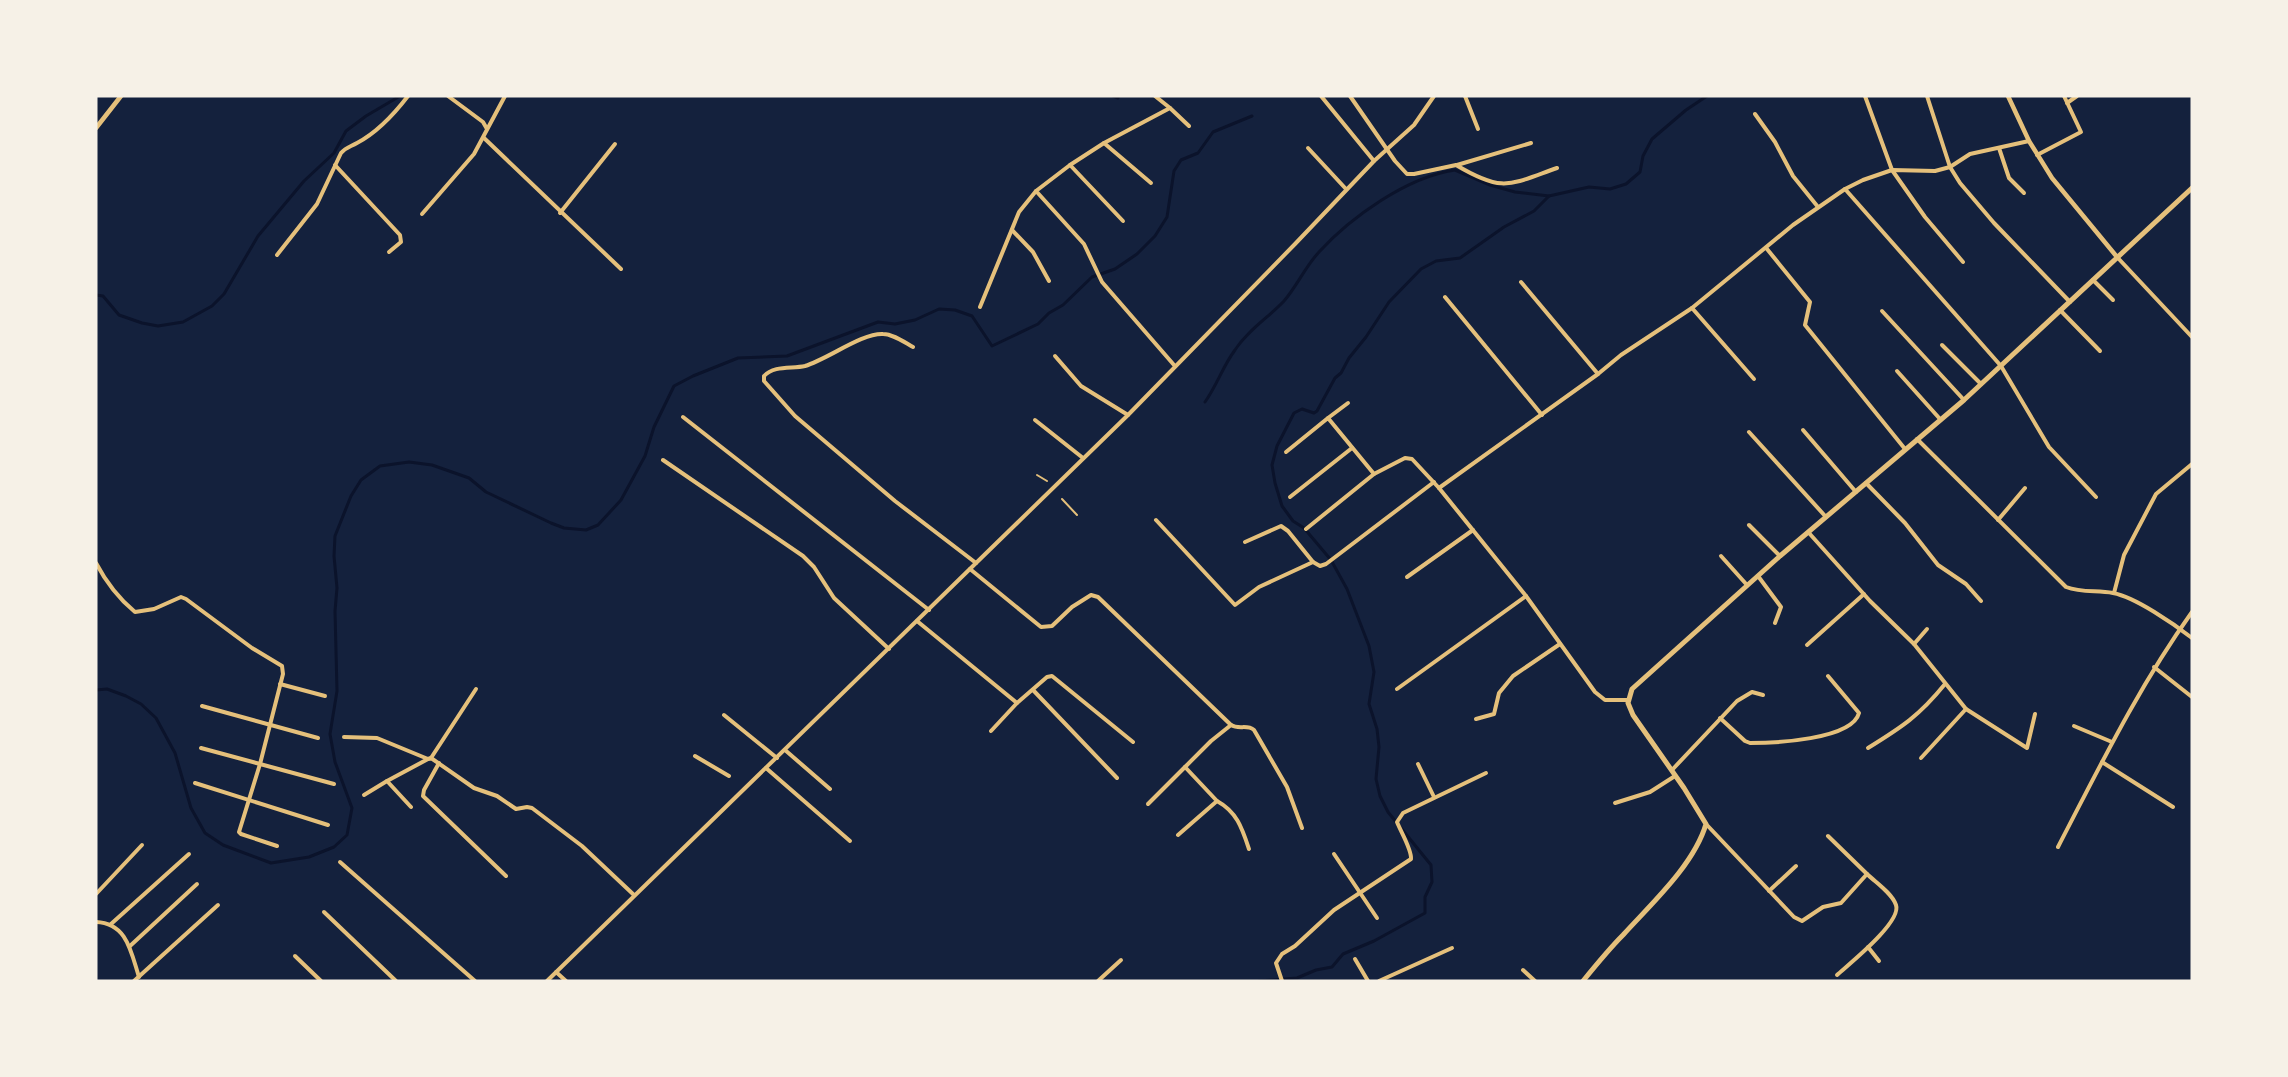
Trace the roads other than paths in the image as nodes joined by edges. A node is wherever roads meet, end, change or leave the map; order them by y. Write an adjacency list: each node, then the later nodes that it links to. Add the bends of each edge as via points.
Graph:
1 (121, 96): 19 (street)
2 (408, 96): 32 (street, via 387,120 347,146)
3 (448, 96): 20 (street)
4 (505, 96): 20 (street)
5 (1155, 96): 16 (street)
6 (1321, 96): 31 (street)
7 (1350, 96): 29 (street)
8 (1434, 96): 29 (street, via 1414,125)
9 (1465, 96): 21 (street)
10 (1865, 96): 37 (street)
11 (1927, 96): 35 (street)
12 (2008, 96): 23 (street)
13 (2064, 96): 15 (street)
14 (2077, 96): 15 (street)
15 (2067, 103): 30 (street, via 2081,132)
16 (1170, 108): 18 (street); 24 (street)
17 (1755, 114): 44 (street, via 1793,176)
18 (1189, 126)
19 (96, 128)
20 (488, 129): 22 (street)
21 (1478, 129)
22 (484, 138): 45 (street); 46 (street)
23 (2029, 141): 28 (street); 30 (street)
24 (1104, 143): 33 (street); 38 (street)
25 (1531, 143): 34 (street)
26 (615, 144): 45 (street)
27 (1308, 148): 40 (street)
28 (1999, 148): 35 (street, via 1970,154); 43 (street, via 2009,178)
29 (1387, 149): 31 (street); 34 (street, via 1407,174)
30 (2037, 155): 52 (street, via 2066,197)
31 (1374, 161): 40 (street)
32 (335, 165): 50 (street, via 400,235 400,242); 51 (street, via 316,204)
33 (1070, 165): 42 (street); 47 (street)
34 (1456, 165): 36 (street, via 1479,179 1510,184)
35 (1950, 166): 37 (street, via 1935,171); 60 (street, via 1974,201)
36 (1557, 168)
37 (1892, 170): 41 (street); 53 (street)
38 (1151, 183)
39 (2192, 188): 52 (main road)
40 (1346, 189): 72 (street)
41 (1845, 189): 44 (street); 73 (street)
42 (1036, 191): 48 (street, via 1023,204); 72 (street, via 1084,244 1102,282)
43 (2024, 193)
44 (1818, 207): 49 (street)
45 (560, 213): 54 (street)
46 (422, 214)
47 (1123, 221)
48 (1012, 230): 56 (street, via 1033,252); 61 (street)
49 (1767, 249): 62 (street); 90 (street, via 1810,302 1805,325)
50 (389, 252)
51 (277, 255)
52 (2117, 257): 55 (main road); 66 (street)
53 (1963, 262)
54 (621, 269)
55 (2093, 280): 59 (street); 60 (main road)
56 (1049, 281)
57 (1521, 282): 75 (street)
58 (1446, 297): 81 (street)
59 (2113, 300)
60 (2070, 302): 63 (main road)
61 (980, 307)
62 (1692, 309): 75 (street); 76 (street)
63 (2060, 310): 70 (street); 73 (main road)
64 (1882, 311): 78 (street)
65 (2192, 328): 66 (street)
66 (2188, 332): 67 (street)
67 (2192, 337)
68 (1942, 345): 77 (street)
69 (913, 347): 119 (street, via 881,334 856,341 803,366 771,370 764,381 795,416)
70 (2100, 351)
71 (1055, 356): 80 (street, via 1081,386)
72 (1174, 365): 80 (street)
73 (2001, 366): 77 (main road); 104 (street, via 2049,447)
74 (1897, 371): 85 (street)
75 (1598, 374): 81 (street)
76 (1754, 379)
77 (1981, 384): 78 (main road)
78 (1964, 400): 85 (main road)
79 (1348, 403): 83 (street)
80 (1128, 415): 92 (street)
81 (1542, 415): 100 (street)
82 (683, 417): 128 (street)
83 (1328, 418): 89 (street); 91 (street)
84 (1035, 420): 92 (street)
85 (1940, 420): 88 (main road)
86 (1803, 430): 102 (street)
87 (1749, 432): 107 (street)
88 (1917, 439): 90 (main road); 109 (street)
89 (1352, 448): 95 (street); 103 (street)
90 (1905, 449): 99 (main road)
91 (1286, 452)
92 (1083, 458): 119 (street)
93 (663, 460): 138 (street, via 803,556 834,598)
94 (2192, 464): 124 (street, via 2156,494 2124,555)
95 (1374, 474): 98 (street, via 1408,458); 111 (street)
96 (1037, 475): 97 (lane)
97 (1047, 481)
98 (1434, 482): 100 (street); 117 (street, via 1326,564)
99 (1866, 483): 102 (main road); 127 (street, via 1938,565 1966,584)
100 (1439, 488): 112 (street)
101 (2025, 488): 109 (street)
102 (1856, 492): 107 (main road)
103 (1290, 496)
104 (2096, 497)
105 (1062, 499): 106 (lane)
106 (1077, 515)
107 (1826, 518): 113 (main road)
108 (1156, 520): 117 (street, via 1235,605 1259,587)
109 (1998, 520): 124 (street, via 2066,587)
110 (1749, 525): 116 (street)
111 (1306, 530)
112 (1473, 530): 122 (street); 126 (street)
113 (1809, 533): 116 (main road); 125 (street)
114 (1245, 542): 117 (street, via 1281,526)
115 (1721, 556): 123 (street)
116 (1779, 556): 121 (main road)
117 (1313, 562)
118 (96, 563): 141 (street, via 113,590 135,612 154,609 181,597 192,601 252,648 279,663 283,669)
119 (976, 563): 120 (street)
120 (970, 569): 128 (street); 157 (street, via 1041,627 1052,626 1072,607 1091,596 1098,597)
121 (1758, 575): 123 (main road); 131 (street, via 1781,607)
122 (1407, 577)
123 (1747, 585): 149 (main road, via 1638,682)
124 (2114, 593): 133 (street)
125 (1864, 594): 136 (street); 137 (street)
126 (1526, 596): 135 (street); 144 (street)
127 (1981, 601)
128 (929, 610): 130 (street)
129 (2192, 612): 133 (street)
130 (918, 621): 138 (street); 150 (street)
131 (1776, 622)
132 (1927, 629): 136 (street)
133 (2180, 629): 134 (street); 139 (street)
134 (2192, 638)
135 (1560, 644): 149 (street, via 1602,699); 156 (street, via 1513,676 1499,693 1494,714)
136 (1914, 644): 142 (street)
137 (1807, 645)
138 (889, 649): 167 (street)
139 (2154, 667): 148 (street); 164 (street)
140 (1828, 676): 155 (street, via 1859,713 1856,720 1836,732 1803,740 1750,743)
141 (280, 684): 147 (street); 158 (street)
142 (1945, 684): 152 (street); 166 (street, via 1913,719)
143 (476, 689): 171 (street)
144 (1397, 689)
145 (1033, 690): 150 (street); 163 (street, via 1053,676); 181 (street)
146 (1763, 694): 155 (street, via 1745,695)
147 (325, 696)
148 (2192, 697)
149 (1628, 700): 179 (main road, via 1633,715)
150 (1017, 703): 160 (street)
151 (202, 706): 158 (street)
152 (1966, 709): 153 (street, via 2027,748); 170 (street)
153 (2035, 714)
154 (724, 715): 169 (street)
155 (1720, 718): 179 (street)
156 (1476, 719)
157 (1231, 724): 176 (street); 196 (street, via 1238,729 1254,729 1287,788)
158 (270, 726): 162 (street); 174 (street)
159 (2074, 726): 164 (street)
160 (991, 731)
161 (344, 737): 171 (street, via 377,738)
162 (318, 738)
163 (1133, 742)
164 (2112, 742): 172 (street)
165 (201, 748): 174 (street)
166 (1868, 748)
167 (785, 750): 169 (street); 185 (street)
168 (695, 756): 180 (street)
169 (777, 758): 177 (street)
170 (1921, 758)
171 (430, 759): 173 (street); 182 (street)
172 (2102, 762): 193 (street); 202 (street)
173 (439, 763): 209 (street, via 423,796); 214 (street, via 474,788 497,796 516,809 532,808 582,846)
174 (260, 764): 184 (street); 188 (street)
175 (1418, 764): 187 (street)
176 (1185, 767): 189 (street); 191 (street)
177 (766, 768): 199 (street); 214 (street)
178 (1485, 773): 187 (street)
179 (1674, 773): 190 (street, via 1650,792); 194 (main road)
180 (729, 776)
181 (1117, 778)
182 (387, 781): 186 (street); 192 (street)
183 (195, 783): 188 (street)
184 (334, 784)
185 (830, 789)
186 (364, 795)
187 (1434, 797): 213 (street, via 1403,813 1397,822 1412,859)
188 (249, 801): 195 (street); 201 (street, via 239,833)
189 (1217, 801): 197 (street); 203 (street, via 1237,818)
190 (1615, 803)
191 (1148, 804)
192 (411, 807)
193 (2173, 807)
194 (1706, 824): 211 (street); 242 (main road, via 1690,855 1658,900)
195 (328, 825)
196 (1302, 828)
197 (1178, 835)
198 (1828, 836): 208 (street)
199 (850, 841)
200 (142, 845): 212 (street)
201 (277, 846)
202 (2058, 847)
203 (1249, 849)
204 (189, 854): 219 (street)
205 (1334, 854): 213 (street)
206 (340, 862): 234 (street)
207 (1796, 866): 211 (street)
208 (1867, 874): 211 (street, via 1841,903 1823,907 1802,921); 222 (street, via 1897,907 1894,919)
209 (506, 876)
210 (197, 884): 220 (street)
211 (1768, 891)
212 (96, 894)
213 (1362, 894): 217 (street); 238 (street, via 1334,910 1282,954 1276,963)
214 (634, 895): 228 (street)
215 (218, 905): 230 (street)
216 (324, 912): 233 (street)
217 (1377, 918)
218 (96, 922): 219 (street)
219 (111, 924): 220 (street)
220 (130, 946): 230 (street)
221 (1452, 948): 240 (street)
222 (1868, 948): 226 (street); 229 (street)
223 (295, 956): 232 (street)
224 (1355, 959): 239 (street)
225 (1121, 960): 237 (street)
226 (1879, 960)
227 (1523, 970): 241 (street)
228 (556, 972): 235 (street); 236 (street)
229 (1837, 975)
230 (139, 977): 231 (street)
231 (134, 981)
232 (321, 981)
233 (396, 981)
234 (475, 981)
235 (548, 981)
236 (566, 981)
237 (1098, 981)
238 (1282, 981)
239 (1368, 981)
240 (1379, 981)
241 (1535, 981)
242 (1583, 981)

